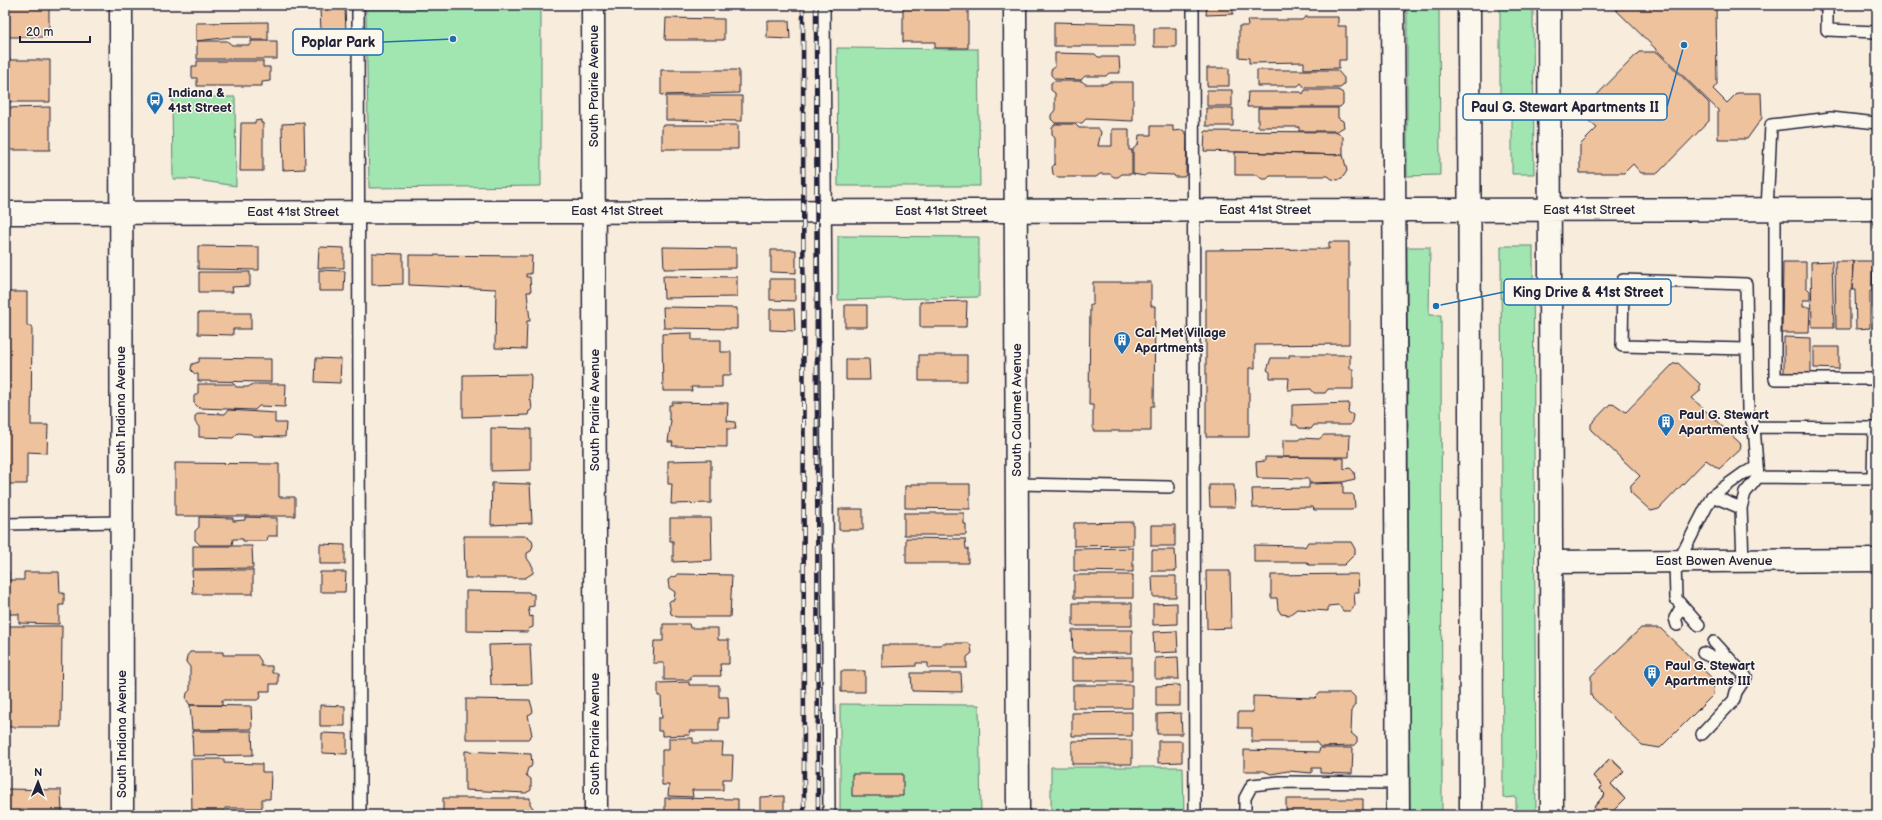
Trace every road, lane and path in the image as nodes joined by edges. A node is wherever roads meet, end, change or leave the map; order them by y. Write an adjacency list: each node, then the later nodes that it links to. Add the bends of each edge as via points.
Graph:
1 (121, 5): 24 (street, South Indiana Avenue)
2 (358, 5): 22 (lane)
3 (593, 5): 19 (street, South Prairie Avenue)
4 (824, 5): 20 (lane)
5 (1015, 5): 21 (street, South Calumet Avenue)
6 (1193, 5): 14 (lane)
7 (1393, 5): 15 (street)
8 (1469, 5): 16 (street)
9 (1549, 5): 17 (street)
10 (1827, 5): 11 (lane, via 1827,30)
11 (1877, 32)
12 (1877, 123): 18 (lane, via 1831,118 1771,125)
13 (1877, 209): 18 (street, East 41st Street)
14 (1195, 210): 15 (street, East 41st Street); 21 (street, East 41st Street); 52 (lane)
15 (1394, 210): 16 (street, East 41st Street); 46 (street)
16 (1470, 210): 17 (street, East 41st Street); 55 (street)
17 (1550, 210): 18 (street, East 41st Street); 37 (street)
18 (1771, 210): 26 (lane, via 1775,379)
19 (594, 211): 20 (street, East 41st Street); 22 (street, East 41st Street); 49 (street, South Prairie Avenue)
20 (826, 211): 21 (street, East 41st Street); 50 (lane)
21 (1016, 211): 29 (street, South Calumet Avenue)
22 (358, 212): 24 (street, East 41st Street); 48 (lane)
23 (5, 213): 24 (street, East 41st Street)
24 (121, 213): 33 (street, South Indiana Avenue)
25 (1746, 348): 25 (lane, via 1746,284 1623,280 1622,346); 27 (lane, via 1748,410)
26 (1877, 379)
27 (1754, 427): 28 (lane); 28 (lane, via 1874,428 1873,478)
28 (1758, 472): 31 (lane, via 1744,473); 32 (lane, via 1745,493)
29 (1017, 484): 30 (lane); 51 (street, South Calumet Avenue)
30 (1169, 487)
31 (1712, 496): 32 (lane); 38 (lane)
32 (1741, 508): 36 (lane)
33 (121, 522): 34 (lane); 47 (street, South Indiana Avenue)
34 (5, 524)
35 (1877, 560): 36 (street, East Bowen Avenue)
36 (1744, 561): 38 (street, East Bowen Avenue)
37 (1551, 562): 38 (street, East Bowen Avenue); 56 (street)
38 (1676, 562): 39 (lane, via 1676,599)
39 (1682, 606): 40 (lane, via 1676,618); 41 (lane)
40 (1677, 625)
41 (1699, 625)
42 (1714, 642): 44 (lane)
43 (1703, 653): 44 (lane, via 1710,657)
44 (1727, 656): 45 (lane, via 1746,677 1734,700)
45 (1702, 734)
46 (1398, 783): 53 (lane, via 1279,782 1252,785 1245,798); 54 (street)
47 (122, 815)
48 (360, 815)
49 (596, 815)
50 (829, 815)
51 (1018, 815)
52 (1195, 815)
53 (1245, 815)
54 (1398, 815)
55 (1471, 815)
56 (1552, 815)

